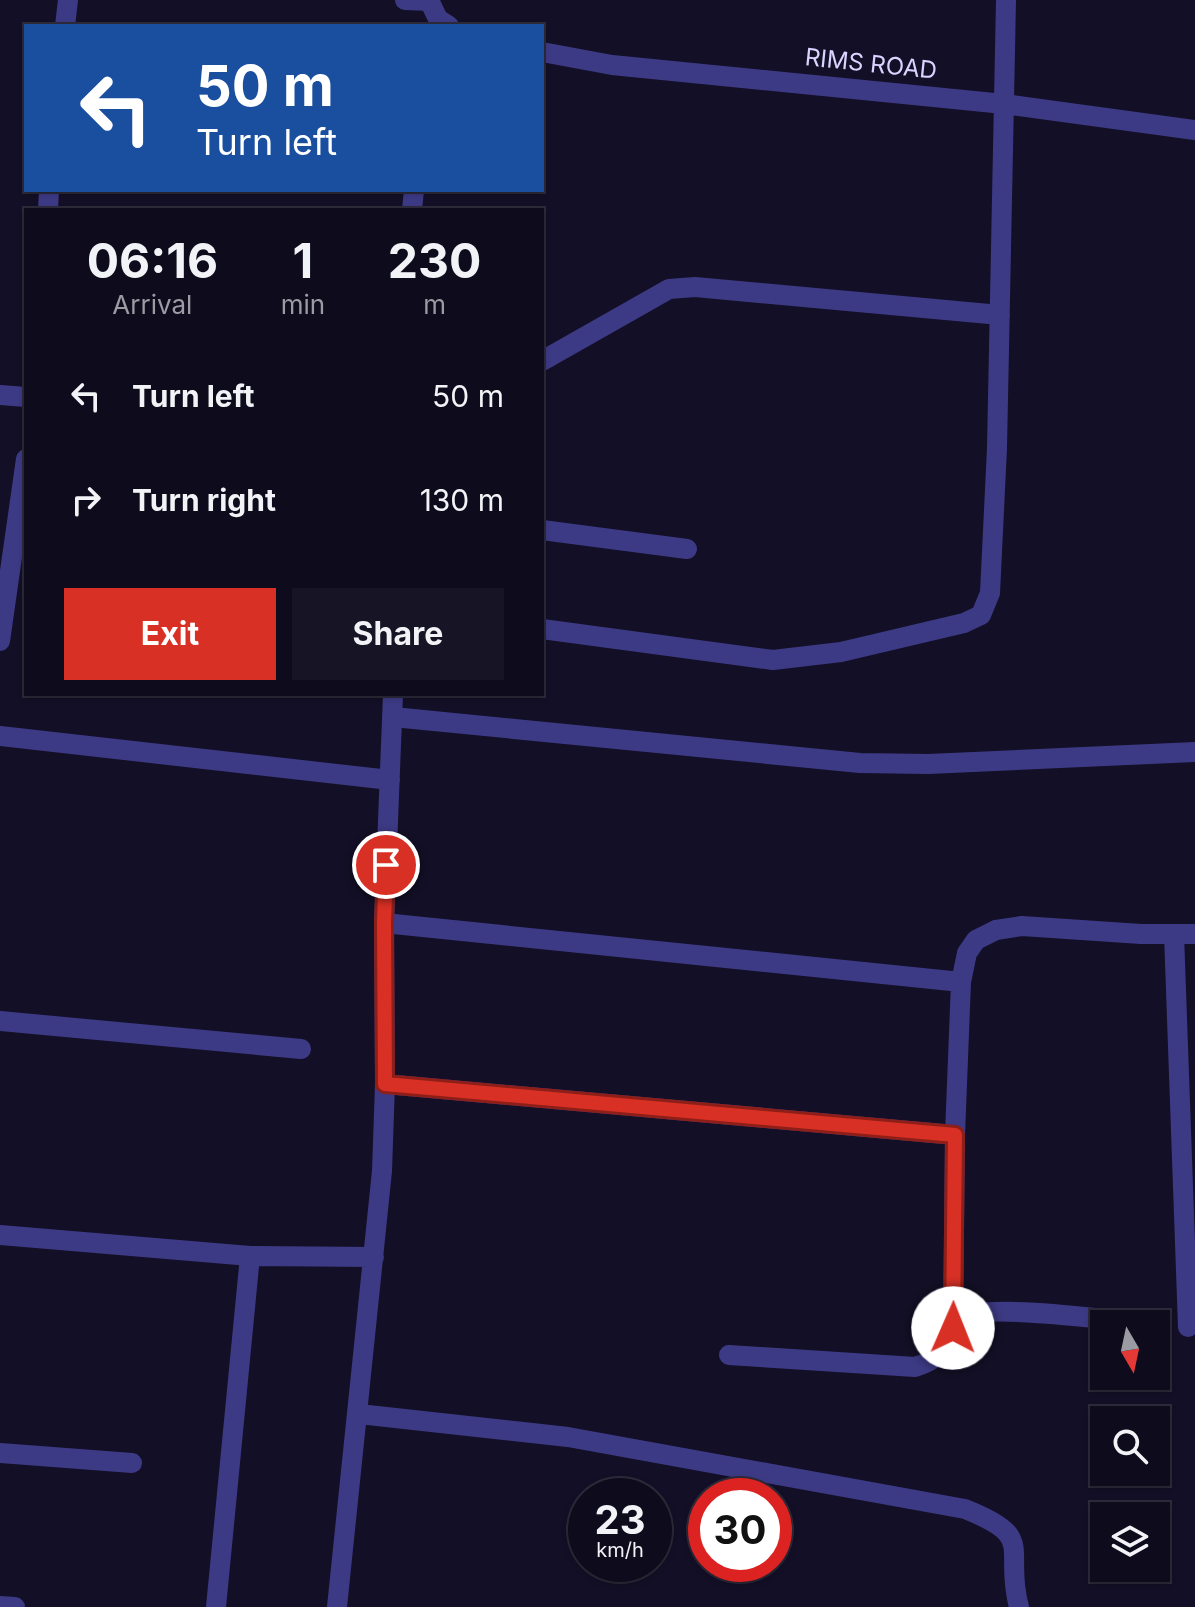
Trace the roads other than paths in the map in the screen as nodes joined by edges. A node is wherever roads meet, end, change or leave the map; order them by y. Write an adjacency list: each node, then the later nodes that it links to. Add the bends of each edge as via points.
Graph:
1 (68, 0): 5 (street)
2 (405, 0): 4 (street)
3 (1006, 0): 7 (street)
4 (437, 14)
5 (65, 24)
6 (544, 52): 7 (street, RIMS ROAD, via 612,65)
7 (1004, 104): 8 (street, RIMS ROAD); 9 (street)
8 (1195, 130)
9 (1000, 315): 10 (street, via 695,287 669,289); 17 (street, via 990,593 981,615 841,652 773,660)
10 (544, 360)
11 (0, 395): 12 (street)
12 (24, 397)
13 (24, 472): 16 (street)
14 (544, 530): 15 (street)
15 (687, 549)
16 (2, 609): 18 (street)
17 (544, 629)
18 (0, 641)
19 (393, 696): 20 (street)
20 (393, 717): 22 (street, via 860,763); 23 (street)
21 (0, 736): 23 (street)
22 (1195, 752)
23 (390, 780): 24 (street)
24 (384, 923): 26 (street); 29 (street)
25 (1185, 934): 26 (street, via 1022,926 996,930 976,940 967,953); 36 (street)
26 (961, 982): 30 (street)
27 (0, 1021): 28 (street)
28 (301, 1049)
29 (385, 1084): 30 (street); 33 (street)
30 (955, 1135): 37 (street)
31 (0, 1235): 32 (street)
32 (250, 1256): 33 (street); 44 (street)
33 (374, 1257): 39 (street)
34 (1090, 1319): 37 (street, via 1000,1311 967,1315)
35 (1170, 1325): 36 (street)
36 (1191, 1327)
37 (953, 1328): 38 (street, via 946,1348 933,1361 915,1367)
38 (729, 1355)
39 (359, 1414): 45 (street); 46 (street, via 568,1437 965,1509 1008,1530)
40 (0, 1453): 41 (street)
41 (132, 1463)
42 (0, 1606): 43 (street)
43 (15, 1607)
44 (216, 1607)
45 (337, 1607)
46 (1019, 1607)

